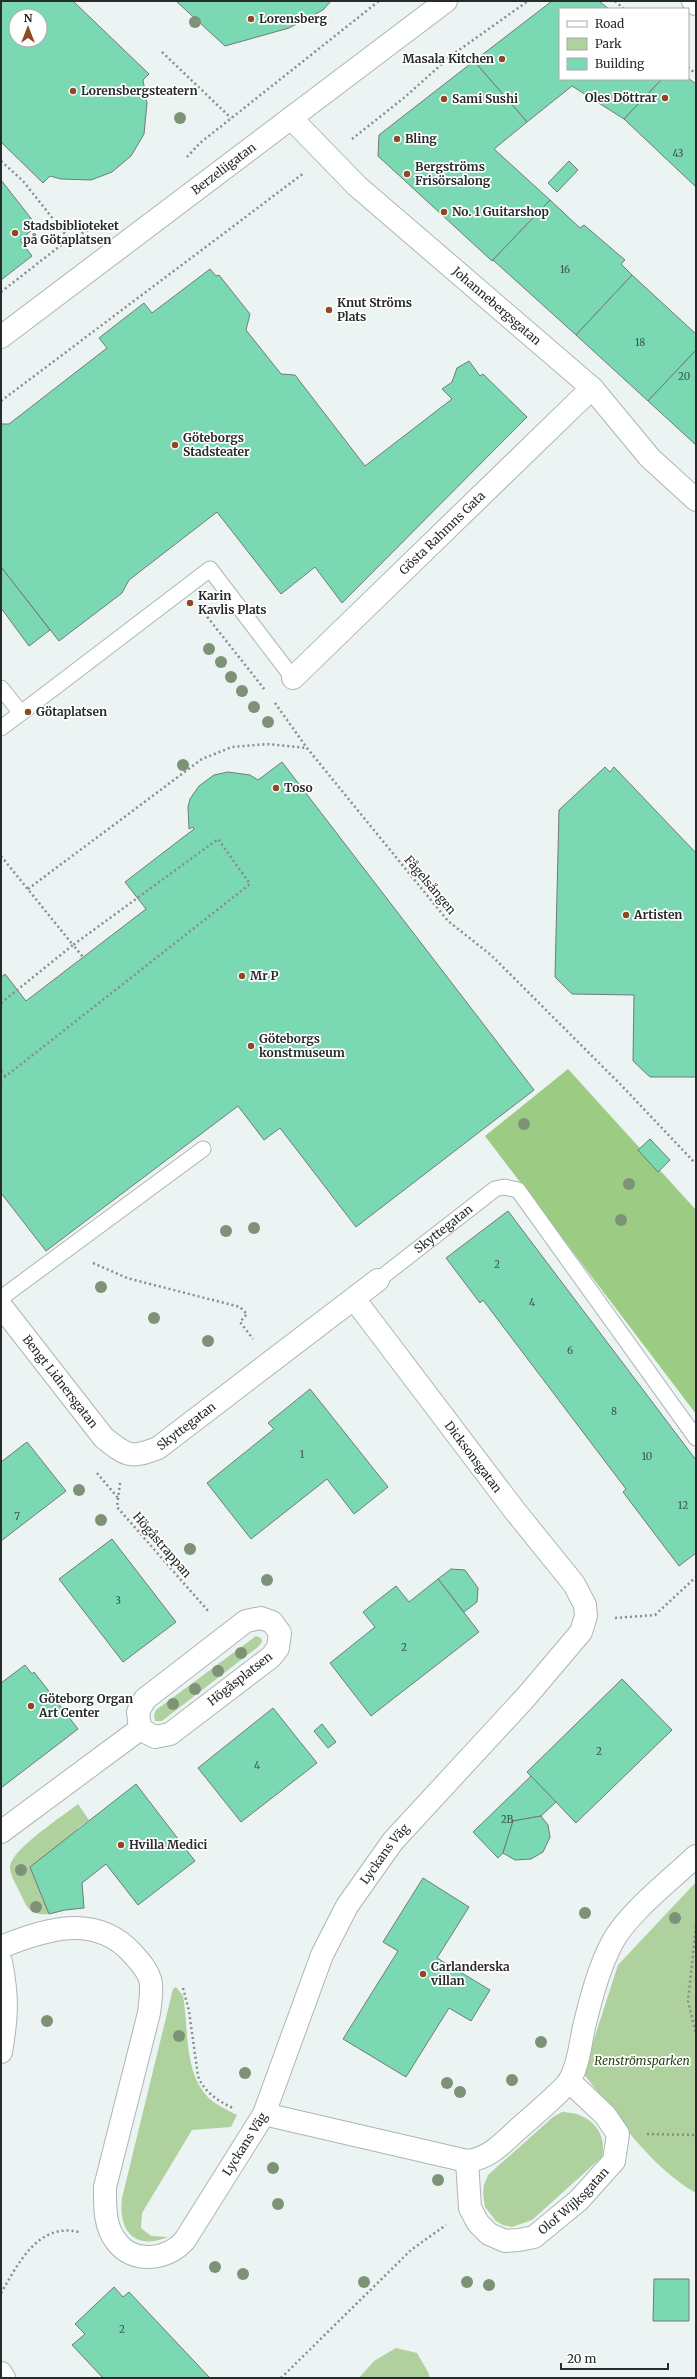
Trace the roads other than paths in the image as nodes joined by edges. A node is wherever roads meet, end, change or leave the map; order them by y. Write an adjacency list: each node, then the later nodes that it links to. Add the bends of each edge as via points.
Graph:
1 (446, 1): 4 (street, Berzeliigatan)
2 (693, 1): 3 (street)
3 (696, 4)
4 (291, 118): 5 (street, Berzeliigatan); 6 (street, Johannebergsgatan, via 357,186)
5 (1, 337)
6 (592, 388): 7 (street, Johannebergsgatan, via 650,458); 8 (street, Gösta Rahmns Gata)
7 (696, 500)
8 (293, 678): 10 (lane, via 210,570)
9 (1, 688): 10 (lane)
10 (21, 713): 11 (lane)
11 (1, 728)
12 (203, 1149): 14 (lane)
13 (378, 1280): 15 (street, Skyttegatan); 17 (lane, Skyttegatan, via 495,1189 504,1187 518,1190)
14 (1, 1298)
15 (355, 1300): 18 (street, Skyttegatan, via 158,1448 141,1455); 19 (street, Dicksonsgatan, via 515,1511 574,1584 585,1605)
16 (1, 1306): 18 (street, Bengt Lidnersgatan, via 104,1438)
17 (696, 1438)
18 (124, 1454)
19 (586, 1616): 27 (street, Lyckans Väg, via 581,1632 526,1697 393,1841 347,1906 322,1955)
20 (140, 1729): 20 (street, Högåsplatsen, via 155,1737 170,1734 270,1657 278,1648 280,1633 272,1622 261,1618 246,1621 145,1698 138,1712); 21 (street)
21 (1, 1832)
22 (696, 1856): 26 (street, via 634,1915 614,1939 603,1961)
23 (1, 1947): 27 (street, Lyckans Väg, via 58,1929 87,1927 105,1932 126,1946 152,1980 149,2013 105,2187 107,2223 115,2241 128,2253 152,2257 173,2252 185,2240)
24 (1, 1962): 25 (street, via 7,2015)
25 (1, 2052)
26 (570, 2081): 28 (street, via 498,2147 478,2160); 28 (street, Olof Wijksgatan, via 605,2115 618,2134 614,2161 579,2200 534,2237 506,2241 489,2234 478,2223 470,2208)
27 (264, 2114): 28 (street)
28 (467, 2160)
29 (1, 2373): 30 (street)
30 (4, 2378)

